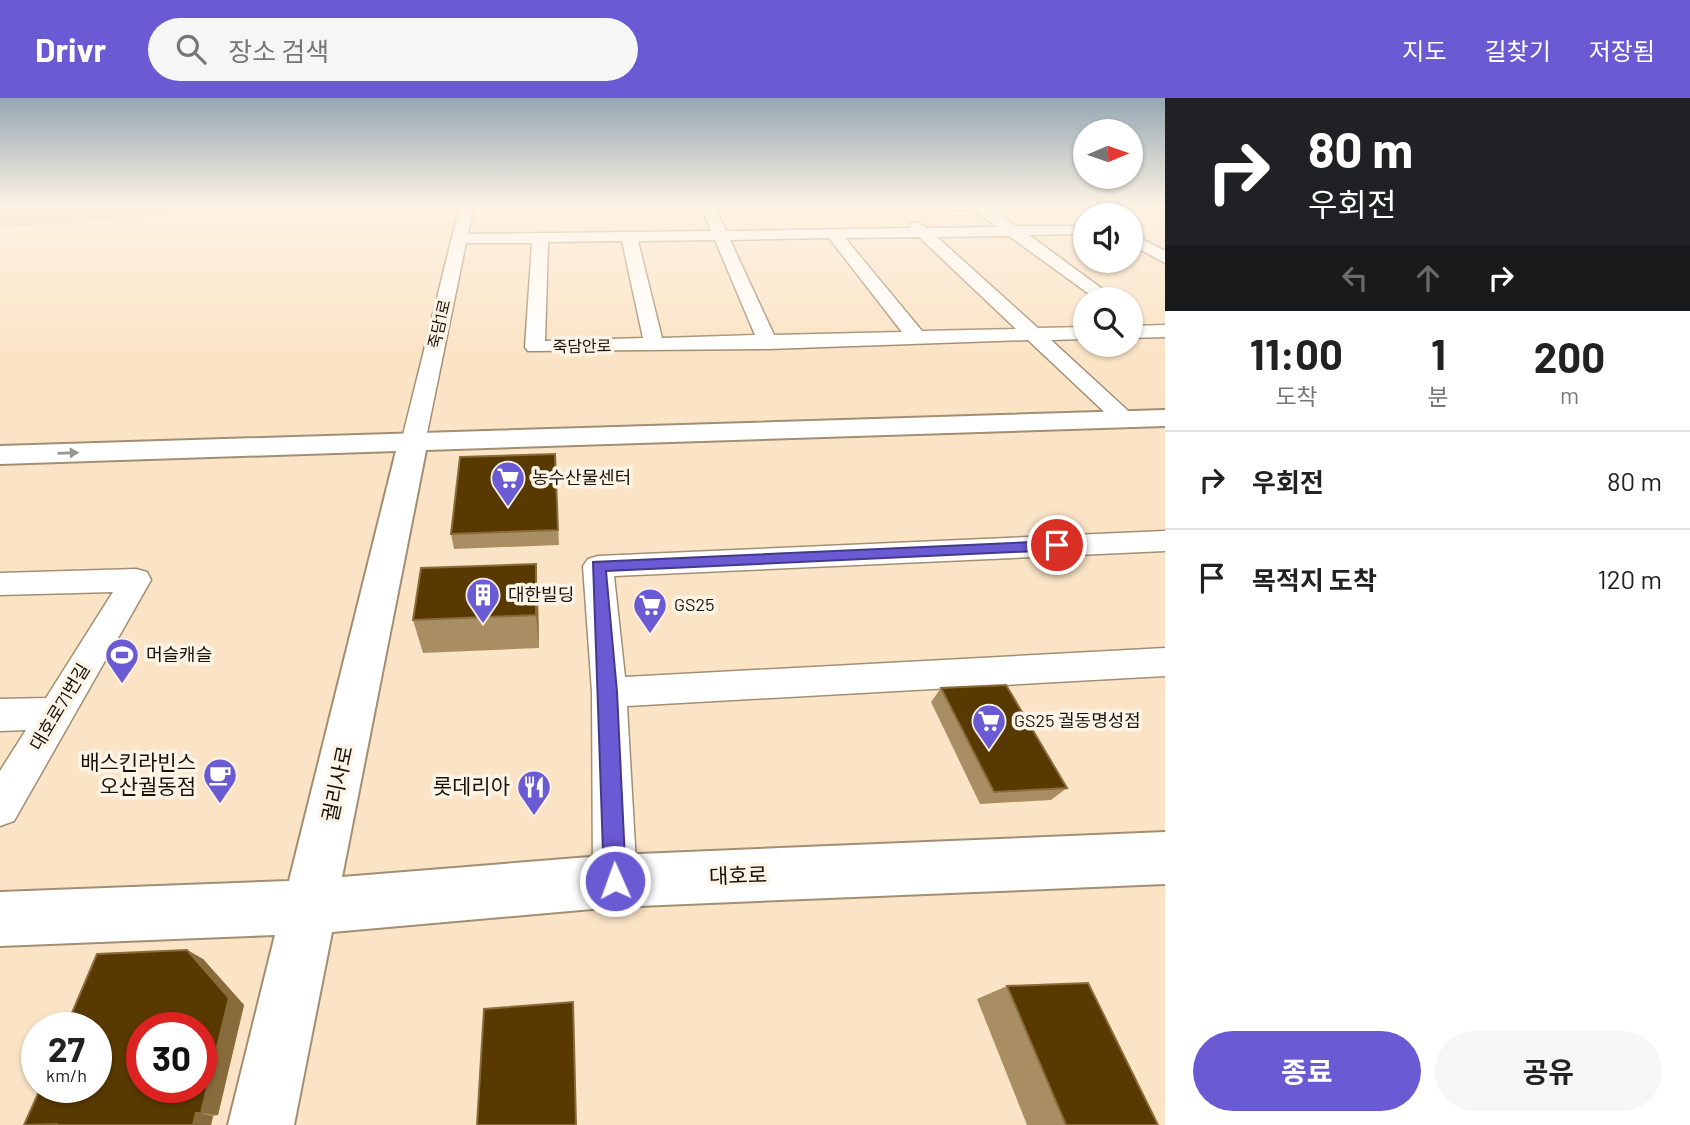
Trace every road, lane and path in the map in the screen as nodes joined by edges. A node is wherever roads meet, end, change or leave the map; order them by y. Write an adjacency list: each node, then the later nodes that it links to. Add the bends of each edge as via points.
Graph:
1 (455, 253): 17 (street, 죽담1로)
2 (539, 253): 13 (street, 죽담안로, via 535,347)
3 (633, 253): 13 (street)
4 (727, 253): 12 (street)
5 (848, 253): 11 (street)
6 (945, 253): 10 (street)
7 (1044, 253): 8 (street)
8 (1091, 287)
9 (1073, 333): 10 (street, 죽담안로)
10 (1035, 335): 11 (street, 죽담안로); 15 (street)
11 (916, 337): 12 (street, 죽담안로)
12 (768, 343): 13 (street, 죽담안로)
13 (654, 345)
14 (1165, 399): 15 (street)
15 (1115, 410): 16 (street); 17 (street)
16 (1165, 418)
17 (415, 433): 18 (street); 19 (street, one-way to 17); 29 (street, 궐리사로)
18 (0, 435)
19 (0, 455)
20 (1165, 541): 23 (street, via 598,566)
21 (0, 584): 24 (street, 대호로71번길, via 136,580)
22 (1165, 662): 23 (street)
23 (609, 692): 28 (street)
24 (56, 713): 25 (street); 26 (street, 대호로71번길)
25 (0, 715)
26 (0, 807)
27 (1165, 858): 28 (street, 대호로)
28 (615, 881): 29 (street, 대호로)
29 (312, 906): 30 (street, 대호로); 31 (street, 궐리사로)
30 (0, 919)
31 (261, 1125)

